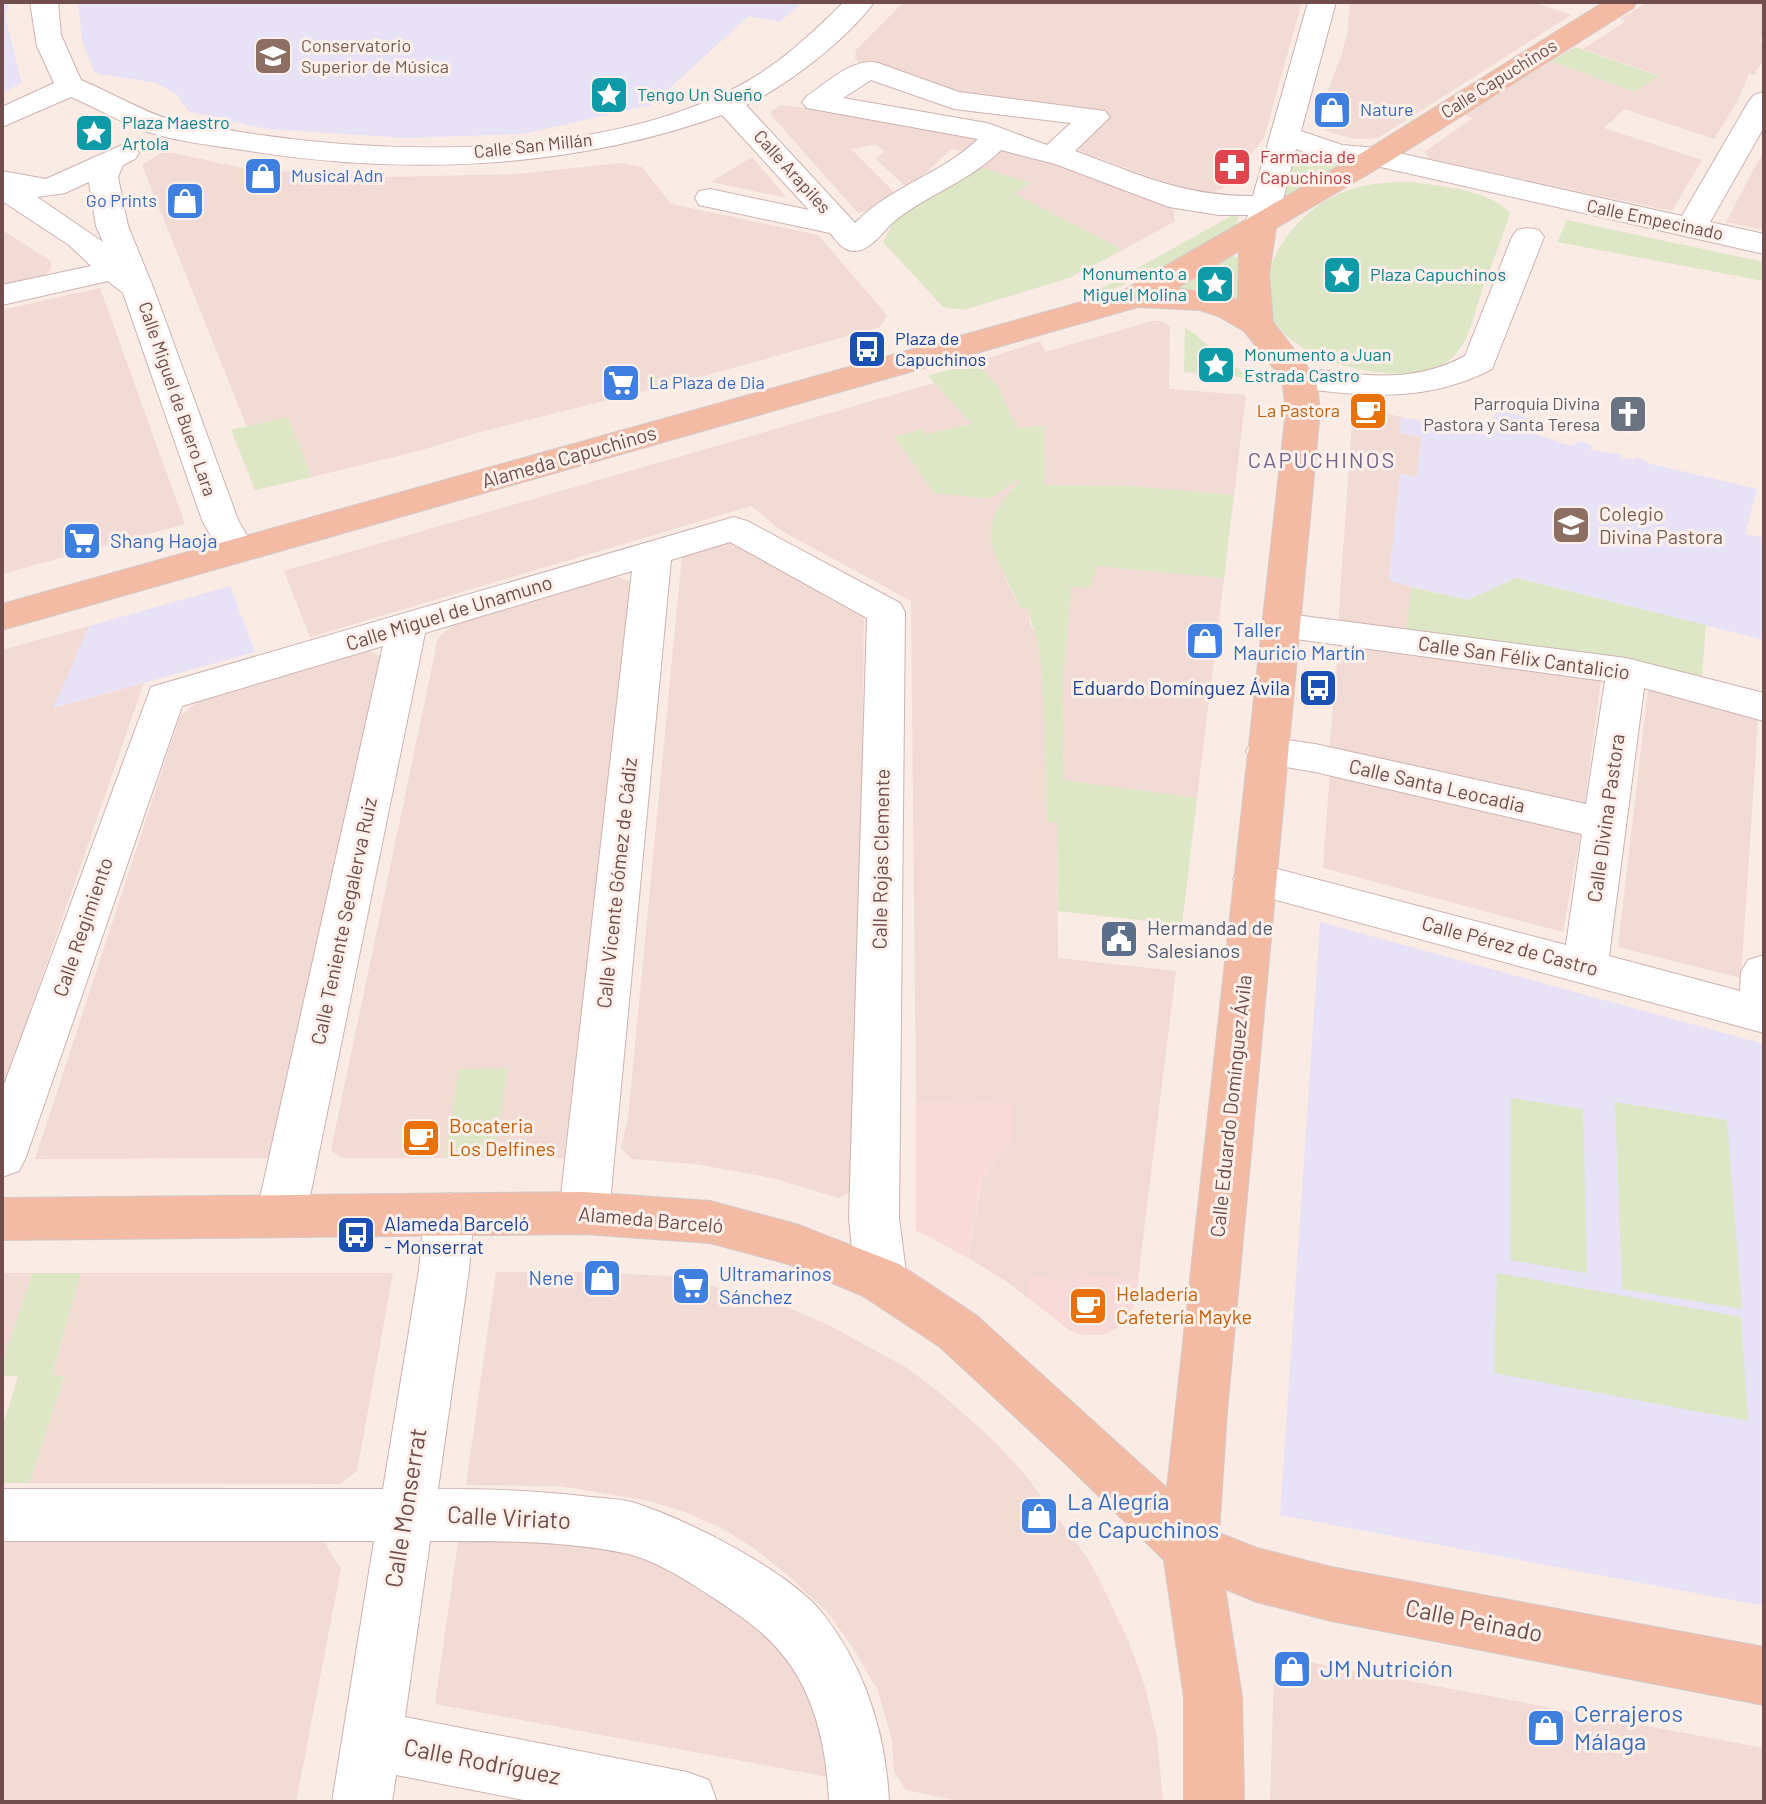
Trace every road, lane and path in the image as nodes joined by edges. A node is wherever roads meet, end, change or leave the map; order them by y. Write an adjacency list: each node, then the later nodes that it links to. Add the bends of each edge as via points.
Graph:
1 (44, 2): 5 (street, via 43,23)
2 (860, 2): 7 (street, Calle San Millán, via 792,64)
3 (1322, 2): 10 (street)
4 (1623, 2): 13 (main road, Calle Capuchinos)
5 (70, 86): 8 (street); 9 (street)
6 (1764, 101): 22 (street)
7 (726, 104): 9 (street, Calle San Millán, via 614,136 553,148 482,153 296,149); 23 (street, Calle Arapiles)
8 (2, 118)
9 (168, 129): 15 (street)
10 (1285, 135): 13 (street, via 1338,154); 20 (street)
11 (997, 138): 11 (street, via 987,132 817,102 868,69 954,100 1095,117 1053,156); 23 (street, via 973,161)
12 (1063, 157): 20 (street, via 1180,200)
13 (1376, 157): 20 (main road); 22 (street, Calle Empecinado)
14 (2, 158): 17 (street)
15 (109, 162): 17 (street); 21 (street, Calle Miguel de Buero Lara, via 103,177)
16 (2, 180): 17 (street)
17 (54, 187): 21 (street)
18 (2, 188): 26 (street, Calle Miguel de Buero Lara, via 80,238)
19 (710, 198): 23 (street)
20 (1263, 214): 28 (main road, via 1210,256); 29 (main road, via 1253,262)
21 (112, 226): 26 (street, Calle Miguel de Buero Lara)
22 (1691, 228): 25 (street, Calle Empecinado)
23 (848, 234)
24 (1528, 237): 30 (street, via 1480,362 1414,386 1375,388)
25 (1764, 244)
26 (127, 281): 27 (street); 32 (street, Calle Miguel de Buero Lara)
27 (2, 295)
28 (1136, 297): 29 (main road, via 1179,295 1206,301); 32 (main road, Alameda Capuchinos)
29 (1257, 325): 30 (main road)
30 (1299, 378): 35 (main road, Calle Eduardo Domínguez Ávila, via 1303,410)
31 (734, 529): 33 (street, Calle Miguel de Unamuno); 50 (street, Calle Rojas Clemente, via 886,612 874,1218)
32 (236, 550): 34 (main road, Alameda Capuchinos)
33 (653, 553): 36 (street, Calle Miguel de Unamuno); 46 (street, Calle Vicente Gómez de Cádiz)
34 (2, 617)
35 (1280, 626): 37 (street, Calle San Félix Cantalicio); 40 (main road, Calle Eduardo Domínguez Ávila)
36 (407, 627): 38 (street, Calle Miguel de Unamuno); 48 (street, Calle Teniente Segalerva Ruiz)
37 (1626, 671): 39 (street, Calle San Félix Cantalicio); 41 (street, Calle Divina Pastora)
38 (165, 697): 45 (street, Calle Regimiento)
39 (1764, 707)
40 (1267, 751): 41 (street, Calle Santa Leocadia); 42 (main road, Calle Eduardo Domínguez Ávila)
41 (1606, 824): 43 (street, Calle Divina Pastora)
42 (1255, 879): 43 (street, Calle Pérez de Castro); 53 (main road, Calle Eduardo Domínguez Ávila)
43 (1585, 966): 44 (street, Calle Pérez de Castro)
44 (1763, 1000)
45 (2, 1157)
46 (584, 1213): 47 (main road, Alameda Barceló); 50 (main road, Alameda Barceló, via 710,1222 796,1245)
47 (449, 1214): 48 (main road, Alameda Barceló); 51 (street, Calle Monserrat)
48 (281, 1216): 49 (main road, Alameda Barceló)
49 (2, 1219)
50 (881, 1280): 53 (main road, Alameda Barceló, via 958,1331)
51 (405, 1513): 52 (street, Calle Viriato); 55 (street, Calle Monserrat); 58 (street, Calle Viriato, via 529,1515 630,1528 703,1559 756,1593 803,1634 845,1707)
52 (2, 1515)
53 (1190, 1548): 54 (main road, Calle Peinado, via 1257,1575 1331,1594); 59 (main road, Calle Eduardo Domínguez Ávila, via 1213,1697)
54 (1764, 1676)
55 (372, 1740): 56 (street, Calle Monserrat); 57 (street, Calle Rodríguez)
56 (362, 1802)
57 (687, 1802)
58 (859, 1802)
59 (1214, 1802)

